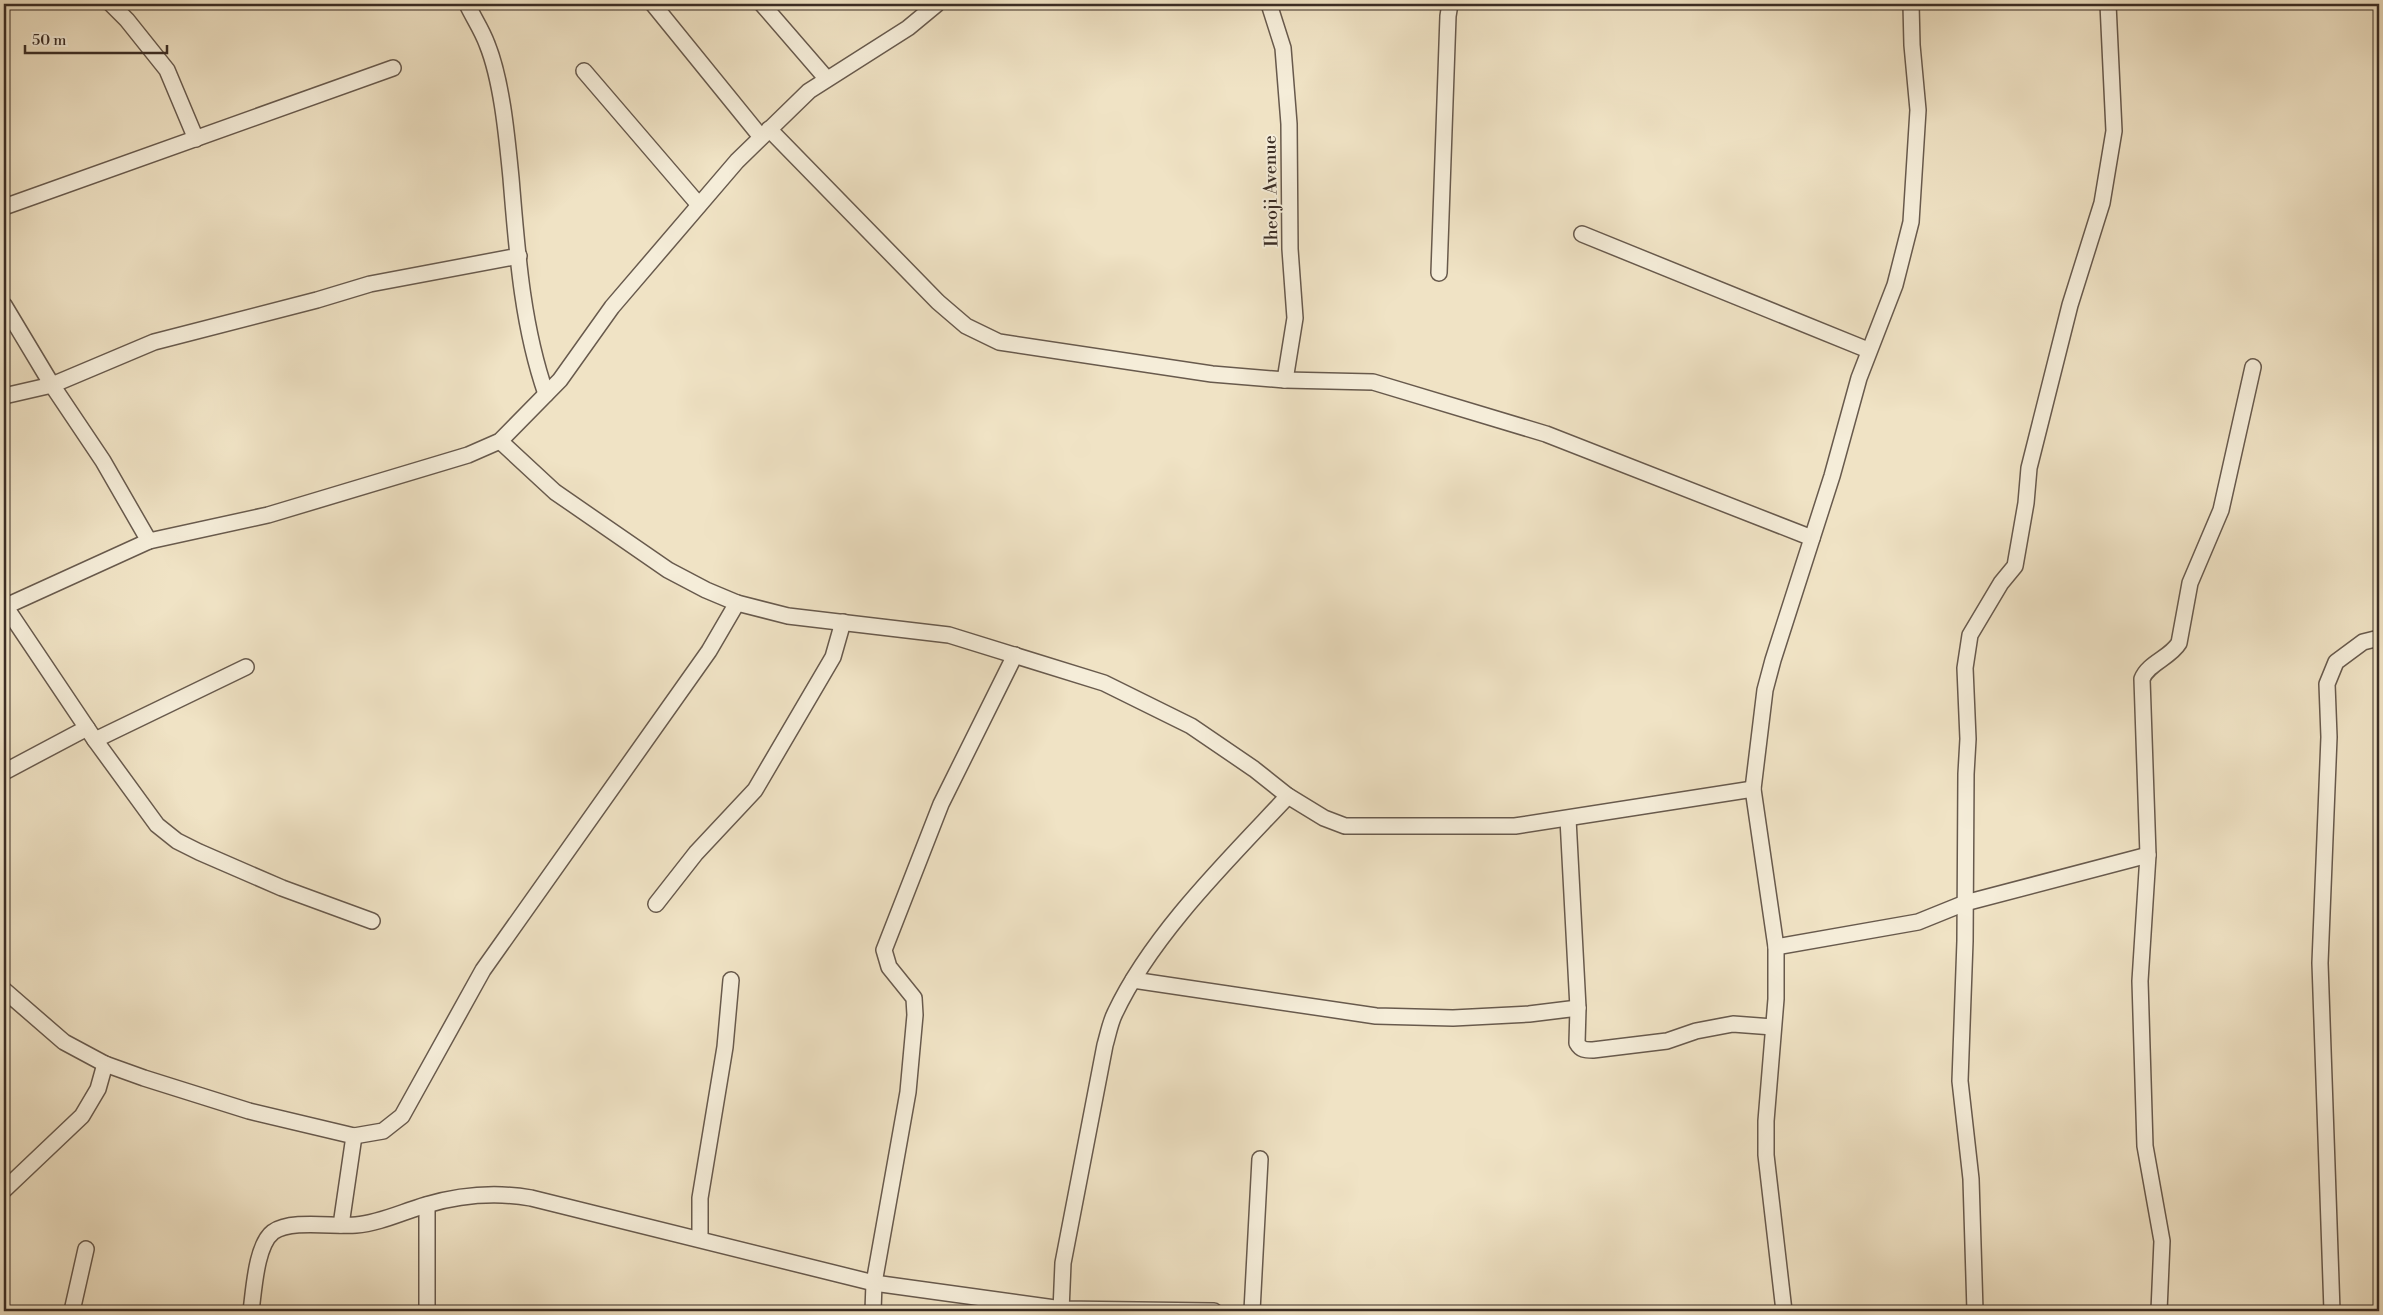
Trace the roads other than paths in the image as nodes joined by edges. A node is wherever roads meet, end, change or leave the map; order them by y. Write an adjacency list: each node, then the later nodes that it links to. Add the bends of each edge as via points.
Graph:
1 (111, 4): 14 (street, via 166,70)
2 (467, 4): 18 (street, via 488,45 500,94)
3 (653, 4): 13 (street)
4 (762, 4): 12 (street)
5 (937, 4): 12 (street, via 908,28)
6 (1269, 4): 23 (street, Iheoji Avenue, via 1283,48 1289,124 1290,248 1295,318)
7 (1450, 4): 19 (street)
8 (1911, 4): 21 (street, via 1918,110 1911,222 1895,285)
9 (2108, 4): 42 (street, via 2114,131 2102,204 2070,304 2029,468 2015,566 2001,583 1968,640 1965,668 1968,740)
10 (392, 68): 14 (street)
11 (584, 71): 15 (street)
12 (826, 78): 13 (street)
13 (765, 133): 15 (street); 23 (street, via 938,302 966,326 999,342 1212,374)
14 (196, 140): 16 (street)
15 (700, 205): 25 (street, via 612,307 560,380)
16 (4, 206)
17 (1582, 234): 21 (street)
18 (519, 256): 24 (street, via 370,284 154,342); 25 (street, via 527,326)
19 (1439, 273)
20 (4, 304): 24 (street)
21 (1868, 350): 28 (street)
22 (2253, 367): 41 (street, via 2221,510 2190,583 2179,643 2175,650 2147,670 2142,679)
23 (1286, 380): 28 (street, via 1373,382 1546,434)
24 (52, 385): 26 (street); 29 (street, via 103,461)
25 (546, 394): 27 (street)
26 (4, 396)
27 (500, 441): 29 (street, via 468,455 268,515); 30 (street, via 555,492 668,570)
28 (1812, 538): 38 (street, via 1765,690)
29 (149, 540): 31 (street)
30 (737, 603): 32 (street, via 788,616); 52 (street, via 709,651 483,970 402,1116 383,1131)
31 (4, 607): 36 (street)
32 (843, 622): 34 (street, via 949,635); 43 (street, via 833,657 754,790 696,853)
33 (2379, 638): 70 (street, via 2363,642 2336,662 2327,684 2329,737 2320,963)
34 (1015, 655): 39 (street, via 1104,683 1191,726); 59 (street, via 941,804 884,950 889,967 914,998 916,1014 908,1092)
35 (246, 666): 36 (street)
36 (91, 734): 37 (street); 44 (street, via 157,825 177,842 282,888)
37 (4, 772)
38 (1754, 789): 40 (street); 45 (street)
39 (1288, 796): 40 (street, via 1324,818 1345,826 1515,826); 47 (street, via 1190,902)
40 (1568, 819): 49 (street)
41 (2148, 855): 42 (street); 69 (street, via 2140,981 2146,1146 2162,1241)
42 (1965, 903): 45 (street, via 1918,922); 68 (street, via 1960,1080 1971,1179)
43 (656, 904)
44 (372, 921)
45 (1776, 947): 50 (street)
46 (731, 980): 57 (street, via 725,1048 700,1198)
47 (1132, 980): 49 (street, via 1376,1016 1453,1018); 60 (street, via 1114,1014 1105,1046 1063,1263)
48 (4, 990): 51 (street, via 64,1042)
49 (1578, 1008): 50 (street, via 1577,1043 1584,1050 1667,1041 1733,1024)
50 (1773, 1027): 67 (street, via 1766,1155)
51 (105, 1064): 52 (street, via 250,1111); 54 (street, via 98,1089 82,1116)
52 (354, 1136): 56 (street)
53 (1260, 1159): 66 (street)
54 (4, 1190)
55 (427, 1205): 56 (street, via 381,1220); 57 (street, via 503,1193); 63 (street)
56 (341, 1225): 62 (street, via 289,1226 274,1231 262,1248)
57 (700, 1239): 59 (street)
58 (86, 1249): 61 (street)
59 (874, 1283): 60 (street); 64 (street)
60 (1062, 1310): 65 (street)
61 (72, 1311)
62 (251, 1311)
63 (427, 1311)
64 (873, 1311)
65 (1214, 1311)
66 (1252, 1311)
67 (1784, 1311)
68 (1975, 1311)
69 (2159, 1311)
70 (2332, 1311)

